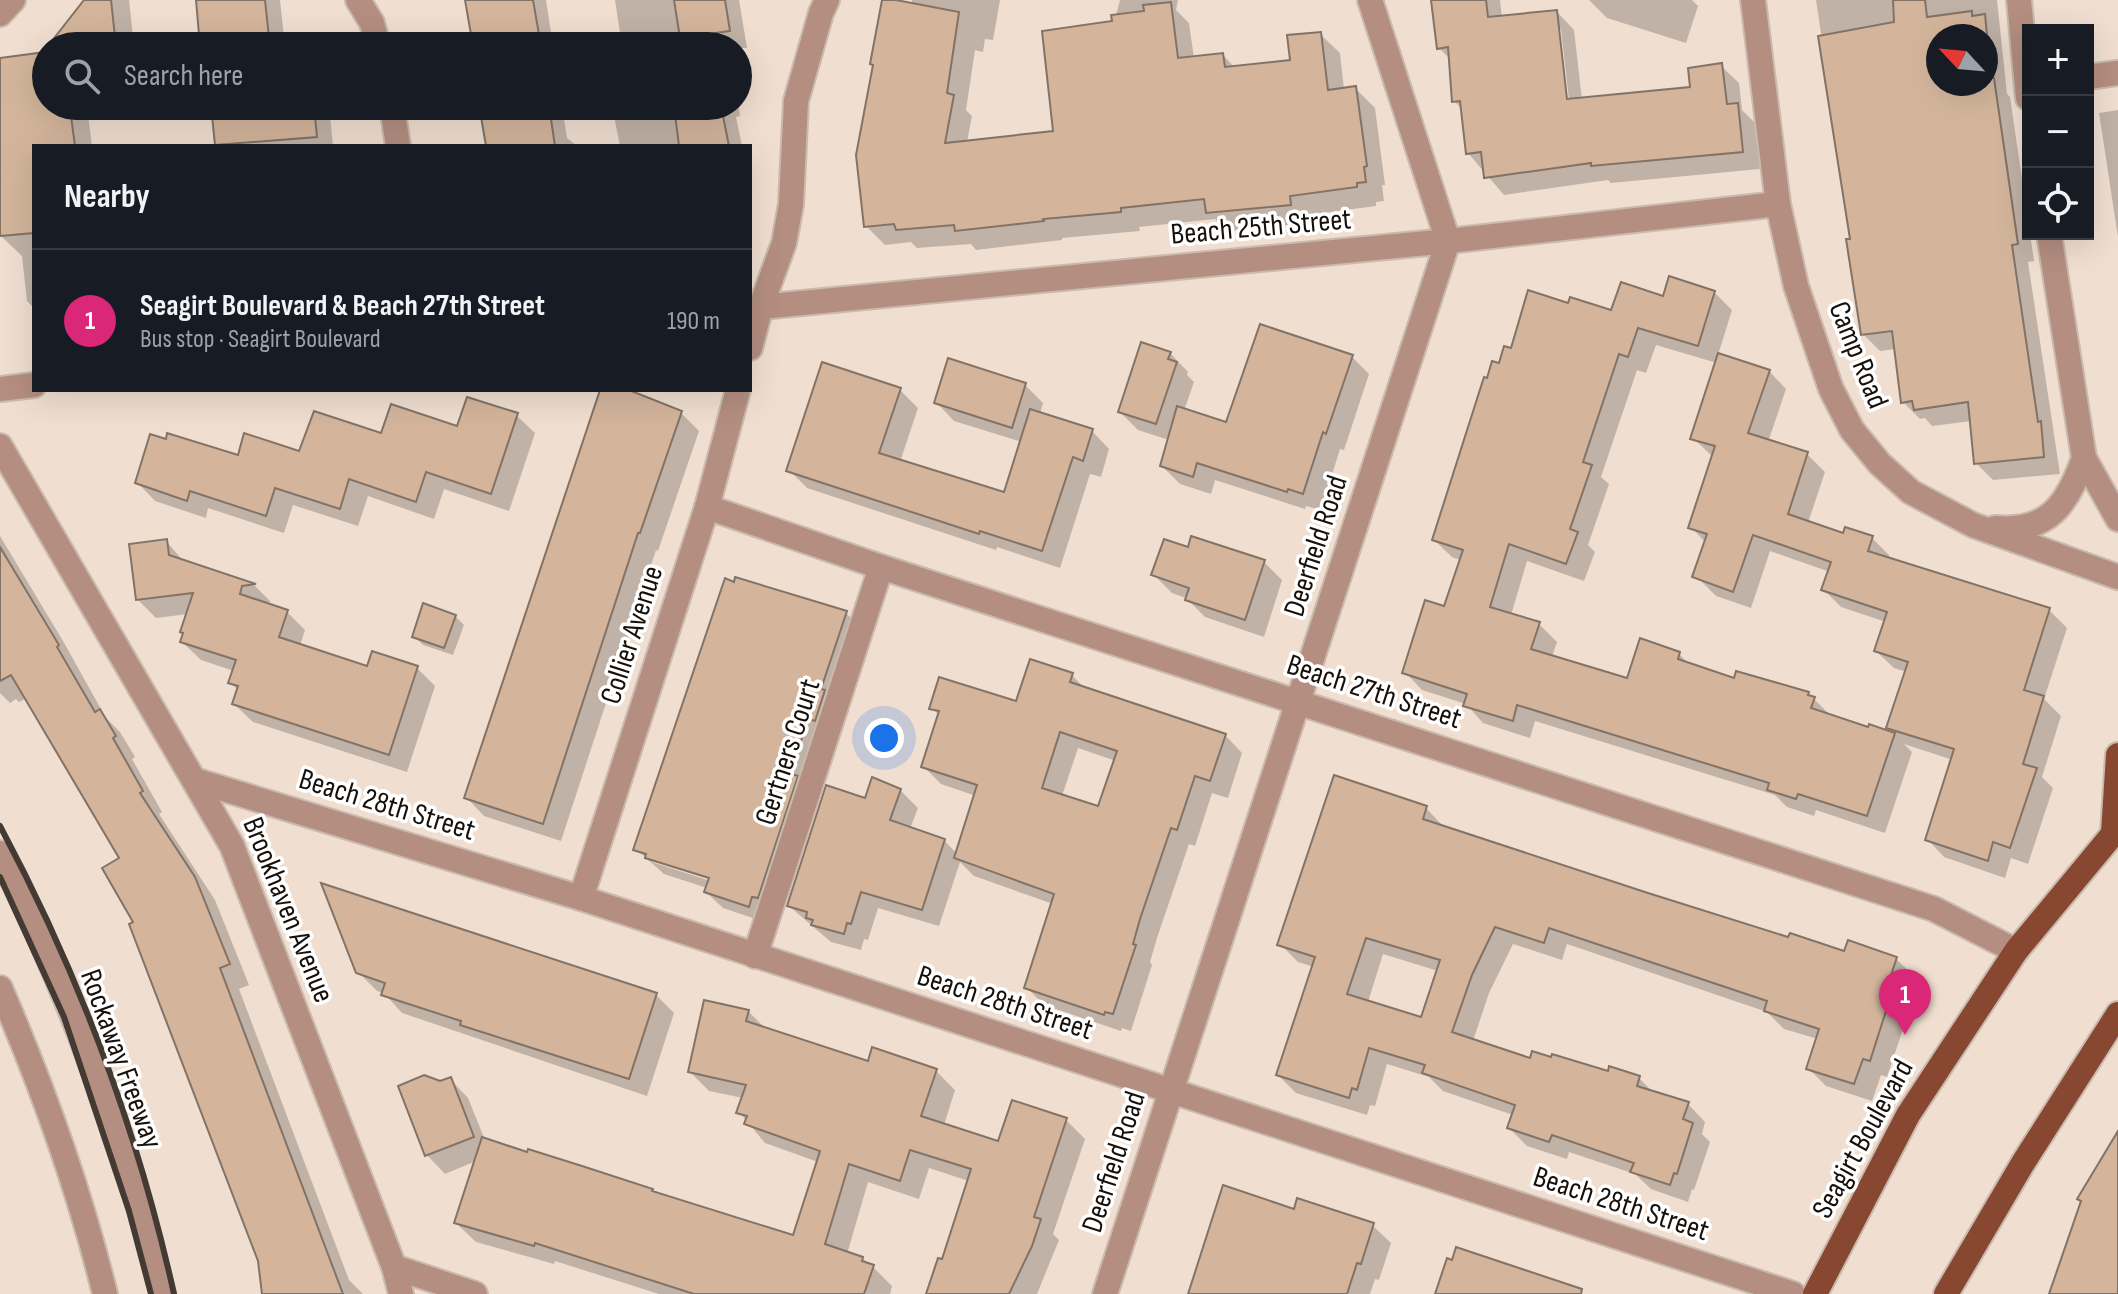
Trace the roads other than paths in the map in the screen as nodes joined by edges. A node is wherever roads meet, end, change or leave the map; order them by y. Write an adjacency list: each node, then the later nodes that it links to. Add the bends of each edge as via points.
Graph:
1 (13, 0): 7 (street)
2 (358, 0): 8 (street)
3 (827, 0): 17 (street, via 796,101 784,243)
4 (1370, 0): 16 (street)
5 (1753, 0): 14 (street, Camp Road)
6 (2019, 0): 9 (street)
7 (0, 14)
8 (374, 32)
9 (2022, 34)
10 (2118, 73): 11 (street)
11 (2094, 76)
12 (394, 120): 13 (street)
13 (398, 144)
14 (1778, 204): 16 (street, Beach 25th Street); 26 (street, Camp Road, via 1796,286 1831,389 1852,430 1911,492)
15 (2050, 240): 23 (street)
16 (1448, 241): 17 (street, Beach 25th Street); 29 (street, Deerfield Road)
17 (756, 307): 18 (street)
18 (752, 334)
19 (32, 385): 20 (street)
20 (0, 389)
21 (737, 392): 24 (street, Collier Avenue)
22 (0, 446): 31 (street, Brookhaven Avenue)
23 (2084, 458): 25 (street); 26 (street, via 2068,498 2050,516 2016,528)
24 (707, 507): 27 (street, Beach 27th Street); 34 (street, Collier Avenue)
25 (2118, 519)
26 (1973, 525): 28 (street, Camp Road)
27 (881, 567): 29 (street, Beach 27th Street); 36 (street, Gertners Court)
28 (2118, 577)
29 (1299, 701): 35 (street, Beach 27th Street, via 1934,909); 39 (street, Deerfield Road)
30 (2118, 755): 32 (main road)
31 (194, 780): 34 (street, Beach 28th Street); 40 (street, Brookhaven Avenue, via 232,846)
32 (2115, 830): 35 (main road, Seagirt Boulevard)
33 (0, 853): 42 (street, Rockaway Freeway, via 92,1062 136,1192)
34 (581, 898): 36 (street, Beach 28th Street)
35 (2016, 951): 47 (main road, Seagirt Boulevard, via 1908,1115)
36 (755, 956): 39 (street, Beach 28th Street)
37 (0, 988): 41 (street, via 60,1138)
38 (2118, 1014): 48 (main road)
39 (1171, 1091): 45 (street, Deerfield Road); 46 (street, Beach 28th Street)
40 (394, 1267): 43 (street, Brookhaven Avenue); 44 (street)
41 (105, 1294)
42 (163, 1294)
43 (401, 1294)
44 (475, 1294)
45 (1105, 1294)
46 (1793, 1294)
47 (1815, 1294)
48 (1946, 1294)

